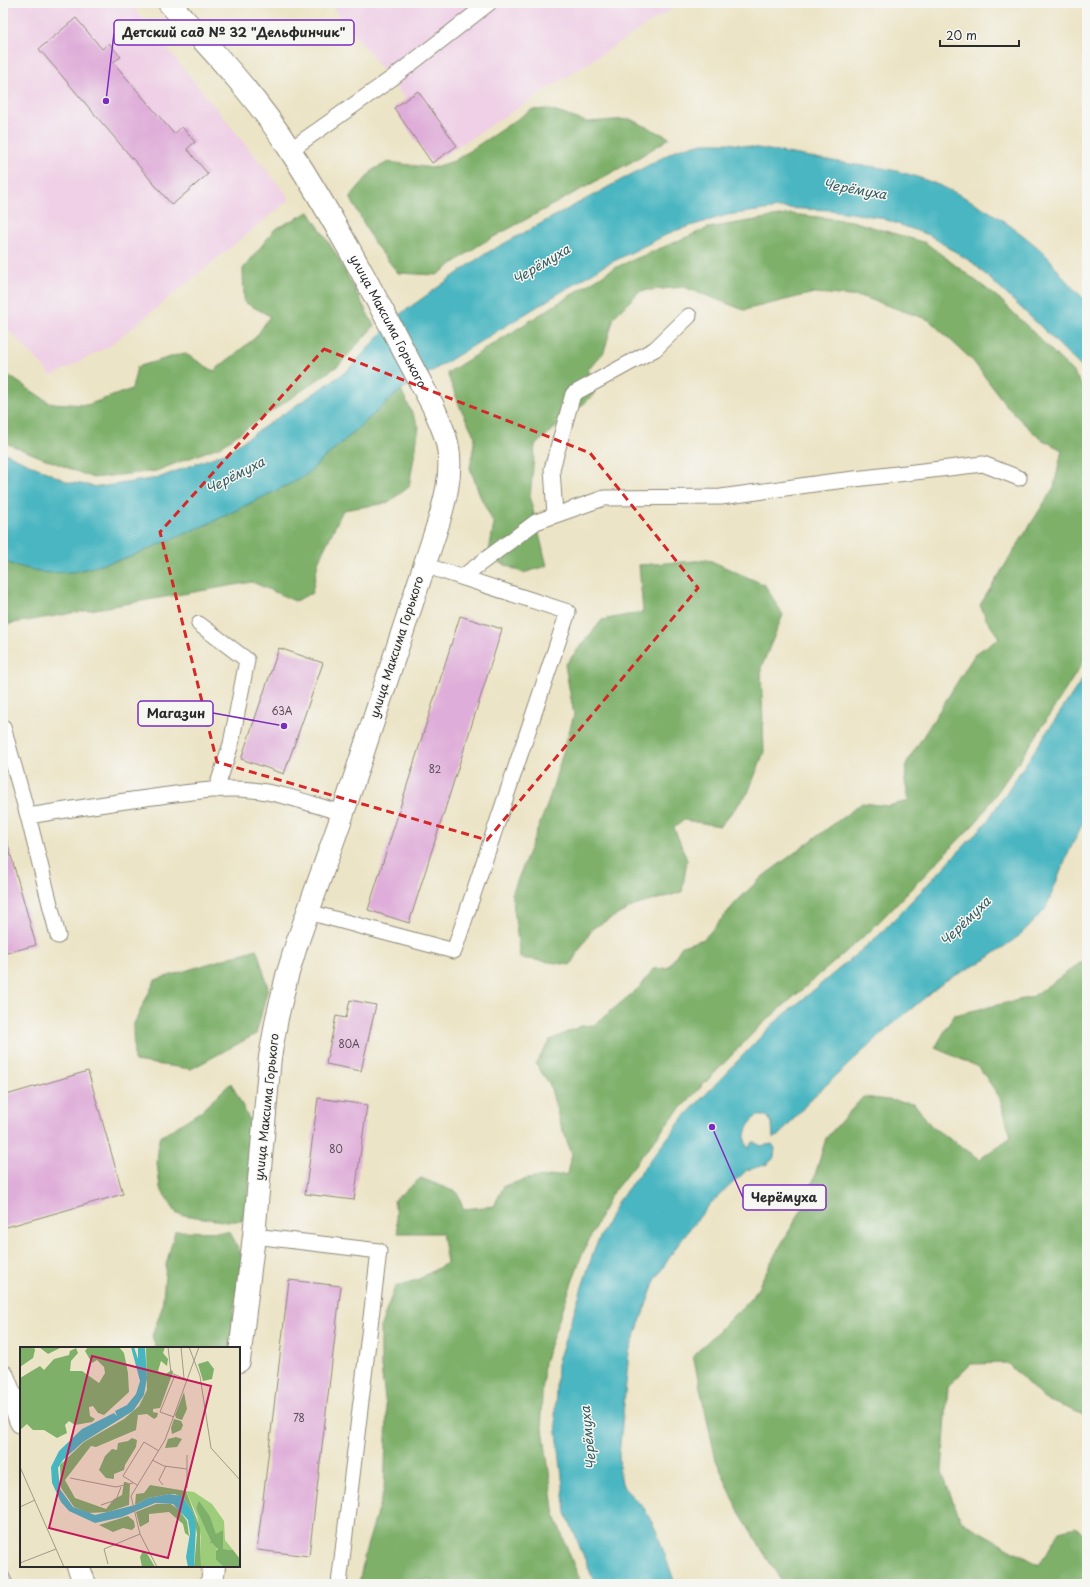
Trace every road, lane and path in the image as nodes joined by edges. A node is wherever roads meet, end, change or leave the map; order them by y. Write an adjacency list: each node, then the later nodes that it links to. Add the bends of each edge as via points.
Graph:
1 (169, 3): 3 (street, улица Максима Горького, via 236,77)
2 (489, 3): 3 (lane, via 391,80)
3 (290, 150): 7 (street, улица Максима Горького, via 341,234 442,425 449,455 449,469 444,502)
4 (689, 316): 6 (lane, via 654,348 574,394 552,469)
5 (1020, 478): 6 (lane, via 982,464 721,497 604,498)
6 (555, 515): 8 (lane, via 536,522)
7 (424, 565): 8 (lane); 12 (street, улица Максима Горького)
8 (462, 578): 14 (lane, via 568,612 454,951)
9 (199, 624): 11 (lane, via 247,660 231,744)
10 (3, 726): 13 (lane)
11 (216, 790): 12 (lane, via 232,789 276,794); 13 (lane)
12 (343, 813): 14 (street, улица Максима Горького)
13 (28, 816): 15 (lane)
14 (308, 912): 16 (street, улица Максима Горького, via 287,976 270,1057)
15 (58, 936)
16 (254, 1236): 17 (street, улица Максима Горького); 24 (lane, via 378,1251)
17 (240, 1353)
18 (3, 1376): 19 (street)
19 (20, 1419)
20 (78, 1567): 22 (street)
21 (214, 1567): 23 (street)
22 (85, 1584)
23 (212, 1584)
24 (339, 1584)

